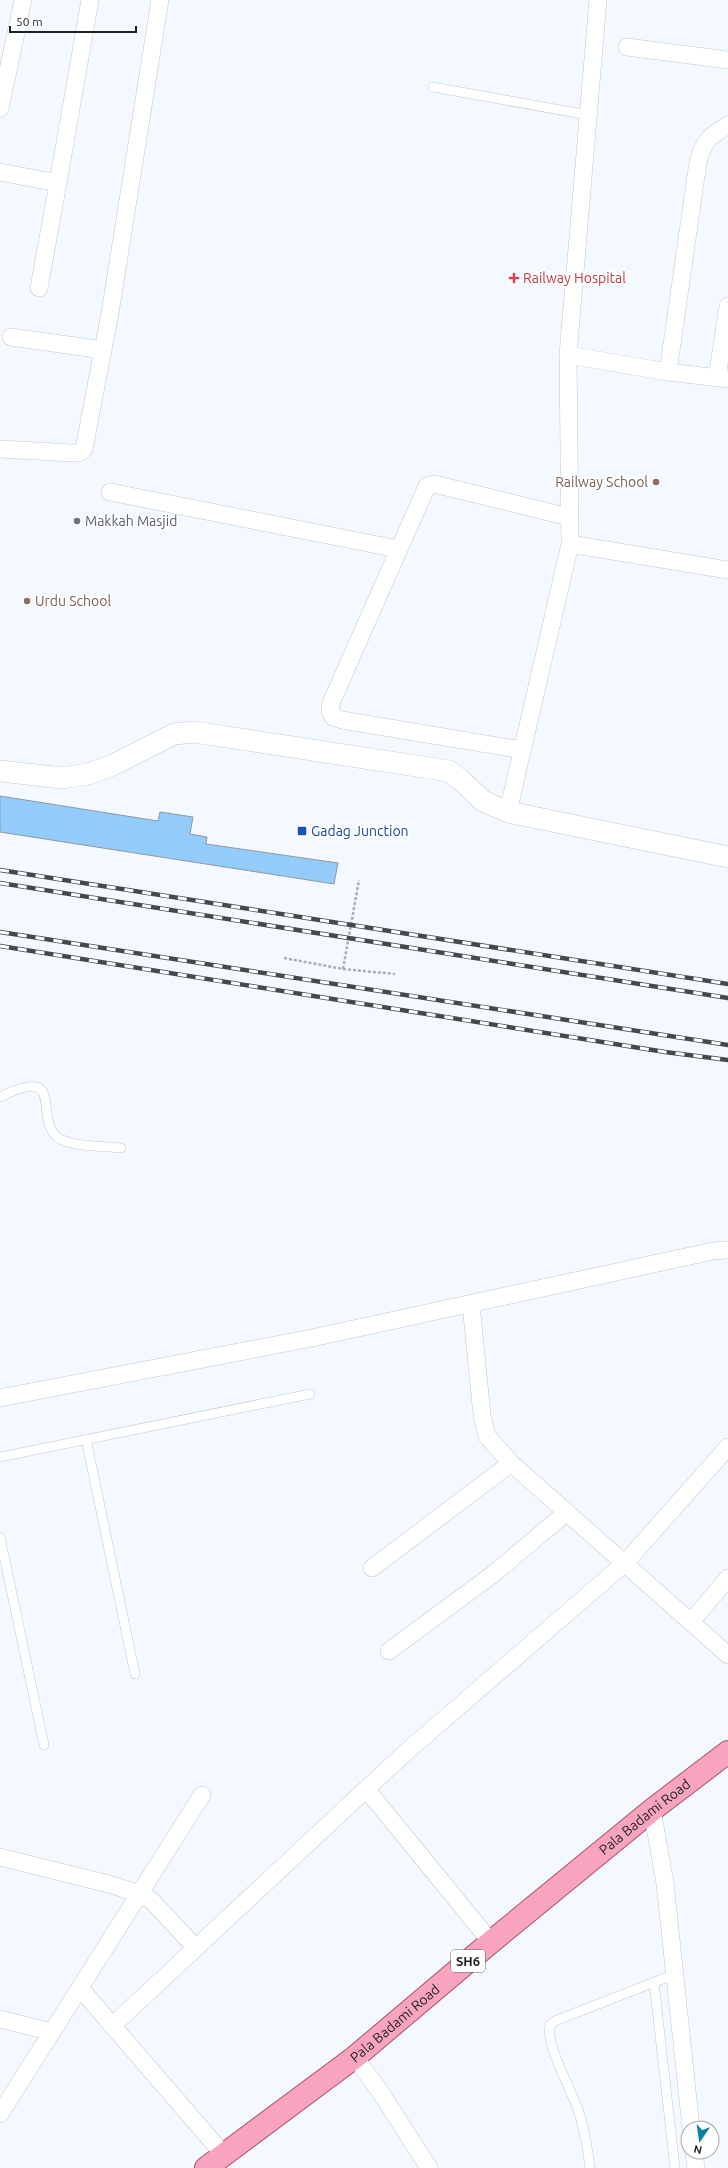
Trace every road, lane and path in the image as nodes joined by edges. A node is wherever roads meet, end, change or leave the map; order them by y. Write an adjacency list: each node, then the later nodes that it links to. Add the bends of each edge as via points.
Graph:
1 (23, 0): 8 (street)
2 (90, 0): 12 (street)
3 (160, 0): 16 (street)
4 (598, 0): 9 (street)
5 (627, 47): 6 (street)
6 (728, 60)
7 (433, 88): 9 (lane)
8 (0, 108)
9 (588, 116): 17 (street)
10 (728, 125): 18 (street, via 711,135 703,146 698,162)
11 (0, 172): 12 (street)
12 (58, 183): 13 (street)
13 (39, 288)
14 (728, 306): 19 (street)
15 (11, 337): 16 (street)
16 (103, 350): 20 (street, via 84,449 72,453)
17 (568, 355): 18 (street); 22 (street)
18 (668, 372): 19 (street)
19 (722, 378)
20 (0, 448)
21 (110, 492): 24 (street)
22 (569, 517): 23 (street); 24 (street, via 434,484 427,486)
23 (570, 544): 25 (street); 26 (street)
24 (398, 549): 26 (street, via 331,703 330,711 333,717)
25 (728, 570)
26 (522, 750): 28 (street)
27 (0, 771): 28 (street, via 62,778 88,774 113,765 174,734 194,732 449,771 483,801)
28 (508, 812): 29 (street)
29 (728, 857)
30 (358, 880): 32 (path)
31 (284, 958): 32 (path)
32 (343, 969): 33 (path)
33 (395, 974)
34 (0, 1097): 35 (lane, via 20,1087 29,1085 39,1088 45,1096 52,1131 61,1139)
35 (121, 1148)
36 (728, 1250): 37 (street, via 713,1251)
37 (471, 1304): 39 (street, via 312,1338); 43 (street, via 482,1415 487,1436)
38 (310, 1394): 40 (lane)
39 (0, 1398)
40 (86, 1439): 42 (lane); 52 (lane)
41 (728, 1447): 46 (street)
42 (0, 1456)
43 (512, 1463): 44 (street); 47 (street)
44 (568, 1512): 46 (street); 50 (street, via 492,1575)
45 (0, 1537): 53 (lane)
46 (625, 1563): 49 (street); 55 (street, via 411,1748)
47 (372, 1568)
48 (728, 1578): 49 (street)
49 (691, 1622): 51 (street)
50 (389, 1652)
51 (728, 1655)
52 (135, 1674)
53 (44, 1745)
54 (728, 1752): 57 (main road, Pala Badami Road / SH6)
55 (367, 1790): 60 (street); 61 (street)
56 (202, 1795): 59 (street)
57 (652, 1810): 60 (main road, Pala Badami Road / SH6); 62 (street, via 665,1883)
58 (0, 1858): 59 (street)
59 (140, 1894): 61 (street, via 152,1901); 64 (street)
60 (491, 1942): 68 (main road, Pala Badami Road / SH6)
61 (195, 1947): 66 (street)
62 (675, 1974): 63 (lane); 70 (street)
63 (654, 1982): 74 (lane, via 550,2025 549,2040 580,2114); 75 (lane)
64 (80, 1988): 66 (street); 67 (street)
65 (0, 2019): 67 (street)
66 (112, 2026): 71 (street)
67 (52, 2032): 69 (street)
68 (354, 2057): 71 (main road, Pala Badami Road / SH6); 73 (street, via 381,2093)
69 (0, 2114)
70 (690, 2120)
71 (224, 2155): 72 (main road, Pala Badami Road / SH6)
72 (206, 2168)
73 (429, 2168)
74 (590, 2168)
75 (675, 2168)

